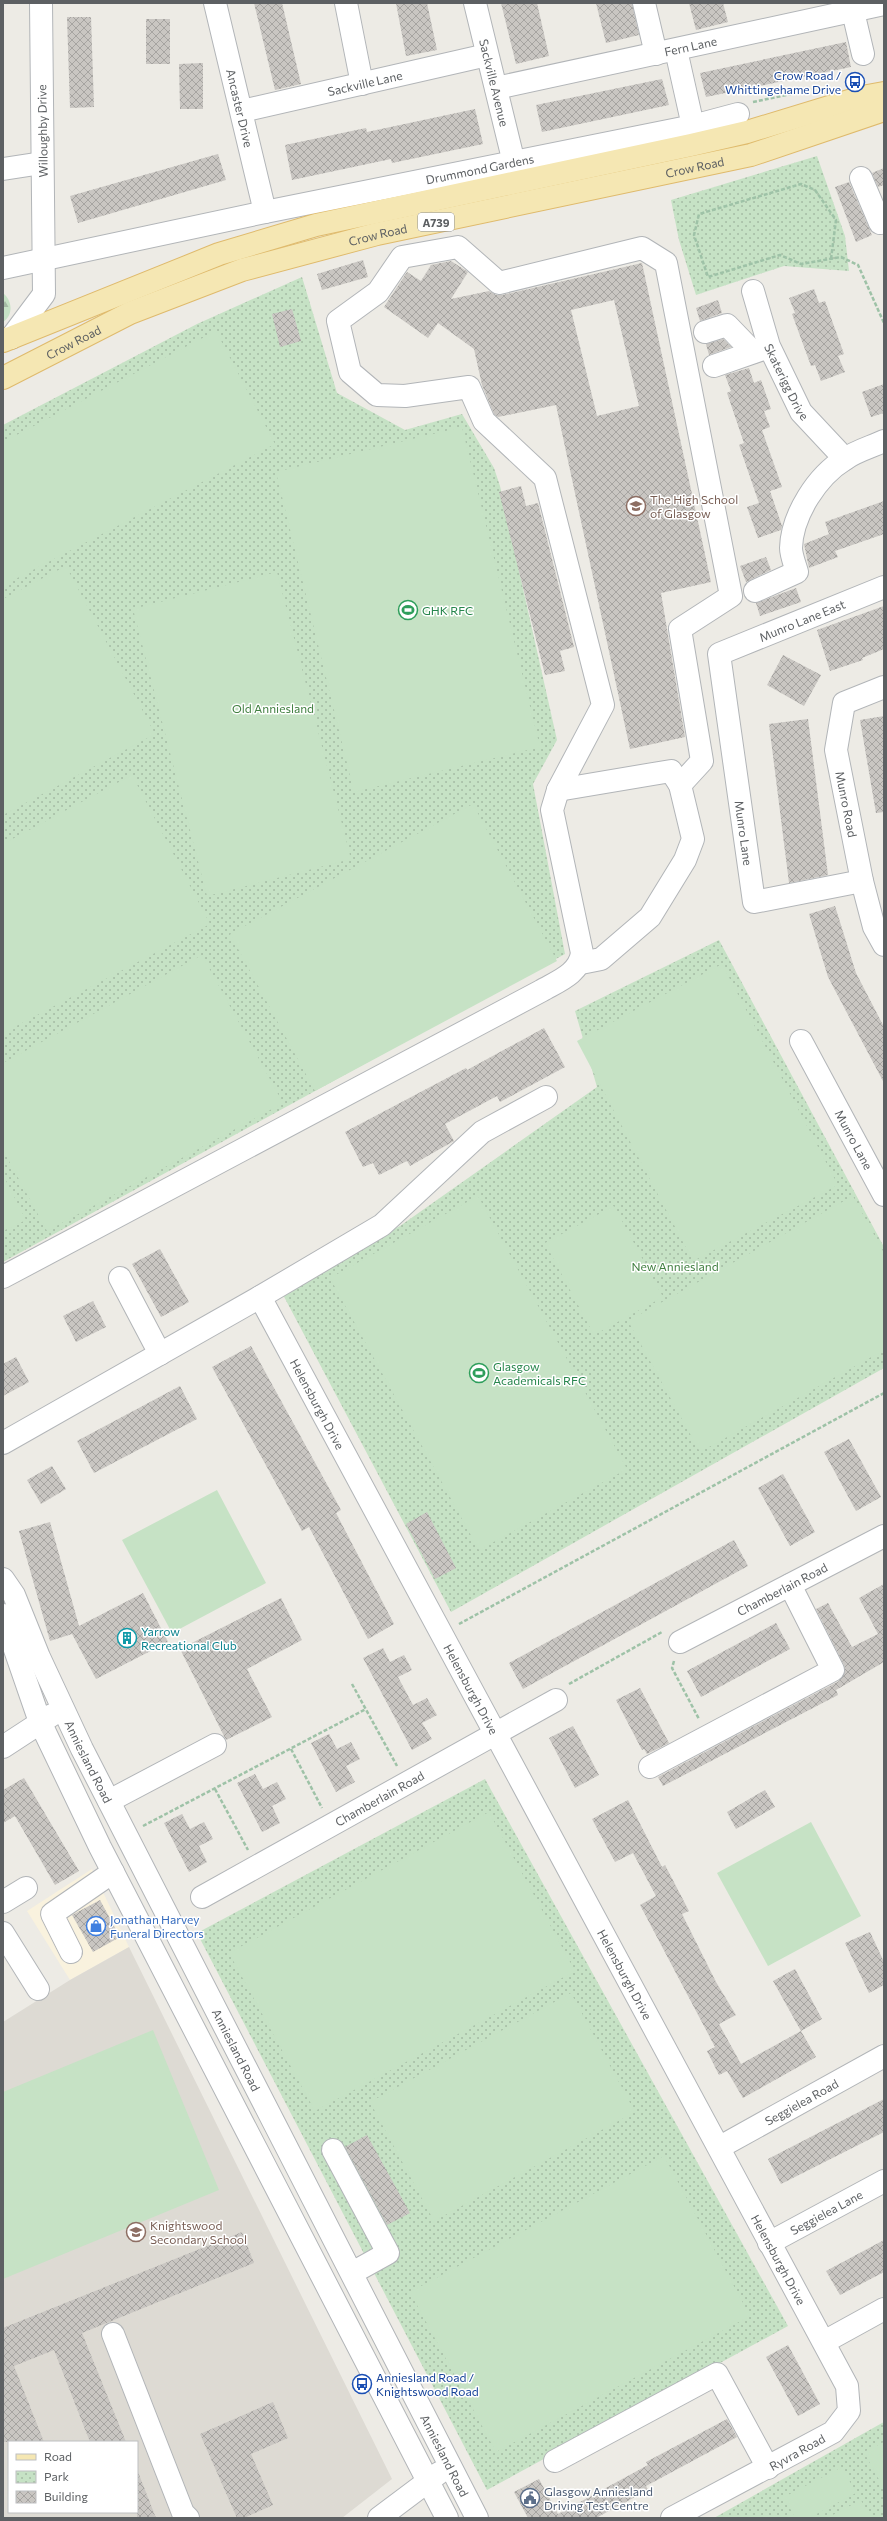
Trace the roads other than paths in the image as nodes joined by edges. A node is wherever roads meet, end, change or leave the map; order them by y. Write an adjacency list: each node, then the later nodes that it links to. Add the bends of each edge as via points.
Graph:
1 (41, 3): 18 (street, Willoughby Drive)
2 (215, 3): 15 (street, Ancaster Drive)
3 (346, 3): 11 (street)
4 (475, 3): 10 (street, Sackville Avenue)
5 (644, 3): 8 (street)
6 (884, 4): 7 (street, Fern Lane)
7 (852, 8): 8 (street, Fern Lane); 9 (street)
8 (666, 52): 12 (street, Fern Lane); 17 (street)
9 (863, 54)
10 (487, 55): 11 (street, Sackville Lane); 12 (street, Sackville Avenue)
11 (362, 84): 15 (street, Sackville Lane)
12 (496, 88): 19 (street, Sackville Avenue)
13 (884, 93): 28 (main road, Crow Road / A739, via 862,97 747,132 316,225 219,254)
14 (884, 110): 31 (main road, Crow Road / A739, via 744,157 377,234 242,270 130,313)
15 (242, 111): 22 (street, Ancaster Drive)
16 (738, 114): 17 (street, Drummond Gardens)
17 (693, 126): 19 (street, Drummond Gardens)
18 (42, 163): 20 (street); 24 (street, Willoughby Drive)
19 (514, 163): 22 (street, Drummond Gardens)
20 (3, 169)
21 (861, 178): 23 (street, via 880,223)
22 (266, 212): 24 (street)
23 (884, 222)
24 (43, 258): 25 (street); 28 (street, Crow Road, via 44,294)
25 (3, 268)
26 (753, 291): 29 (street, Skaterigg Drive)
27 (705, 332): 29 (street, via 727,325)
28 (7, 339)
29 (761, 349): 30 (street); 33 (street, Skaterigg Drive, via 801,412)
30 (714, 366)
31 (3, 378)
32 (884, 441): 33 (street)
33 (845, 459): 35 (street, via 826,474 802,507 791,549 797,572)
34 (884, 587): 36 (street, Munro Lane East)
35 (755, 591)
36 (719, 654): 40 (street, Munro Lane, via 754,902)
37 (884, 687): 40 (street, Munro Road, via 844,703 836,750)
38 (680, 785): 39 (street, via 671,771); 39 (street, via 702,761 680,629 731,596 666,262 642,248 499,283 458,247 402,257 378,292 338,321 350,372 377,395 405,396 469,387 484,421 546,478 603,705); 42 (street, via 693,839 684,860 650,916 601,959)
39 (558, 790): 42 (street, via 552,810 582,953)
40 (862, 881): 41 (street, Munro Road)
41 (881, 932)
42 (581, 963): 46 (street, via 570,975)
43 (801, 1041): 45 (street, Munro Lane)
44 (546, 1097): 48 (street, via 482,1132 382,1225)
45 (884, 1195)
46 (3, 1277)
47 (120, 1278): 49 (street)
48 (260, 1297): 49 (street); 59 (street, Helensburgh Drive)
49 (160, 1354): 50 (street)
50 (3, 1443)
51 (884, 1536): 53 (street, Chamberlain Road)
52 (3, 1579): 57 (street, Anniesland Road, via 14,1595 39,1657)
53 (790, 1585): 55 (street, Chamberlain Road); 62 (street, via 833,1670)
54 (3, 1615): 58 (street)
55 (680, 1642)
56 (556, 1700): 59 (street, Chamberlain Road)
57 (64, 1708): 58 (street); 63 (street, Anniesland Road)
58 (40, 1722): 61 (street); 64 (street)
59 (494, 1733): 66 (street, Chamberlain Road); 72 (street, Helensburgh Drive)
60 (215, 1745): 63 (street)
61 (3, 1747)
62 (650, 1767)
63 (109, 1801): 76 (street, Anniesland Road)
64 (113, 1872): 69 (street, via 52,1914); 83 (street)
65 (26, 1888): 67 (street)
66 (202, 1897)
67 (3, 1902)
68 (3, 1933): 70 (street)
69 (71, 1952)
70 (38, 1989)
71 (884, 2056): 72 (street, Seggielea Road)
72 (720, 2148): 75 (street, Helensburgh Drive)
73 (333, 2150): 76 (street, via 388,2253)
74 (884, 2181): 75 (street, Seggielea Lane)
75 (769, 2243): 79 (street, Helensburgh Drive)
76 (352, 2273): 81 (street, Anniesland Road)
77 (884, 2309): 79 (street)
78 (113, 2334): 85 (street, via 183,2513)
79 (824, 2342): 82 (street, Ryvra Road, via 847,2386 849,2411 833,2432)
80 (555, 2461): 82 (street, via 717,2374)
81 (450, 2466): 83 (street); 88 (street, Anniesland Road)
82 (768, 2468): 84 (street, Ryvra Road)
83 (428, 2480): 86 (street); 87 (street)
84 (686, 2515)
85 (188, 2518)
86 (379, 2518)
87 (447, 2518)
88 (477, 2518)

